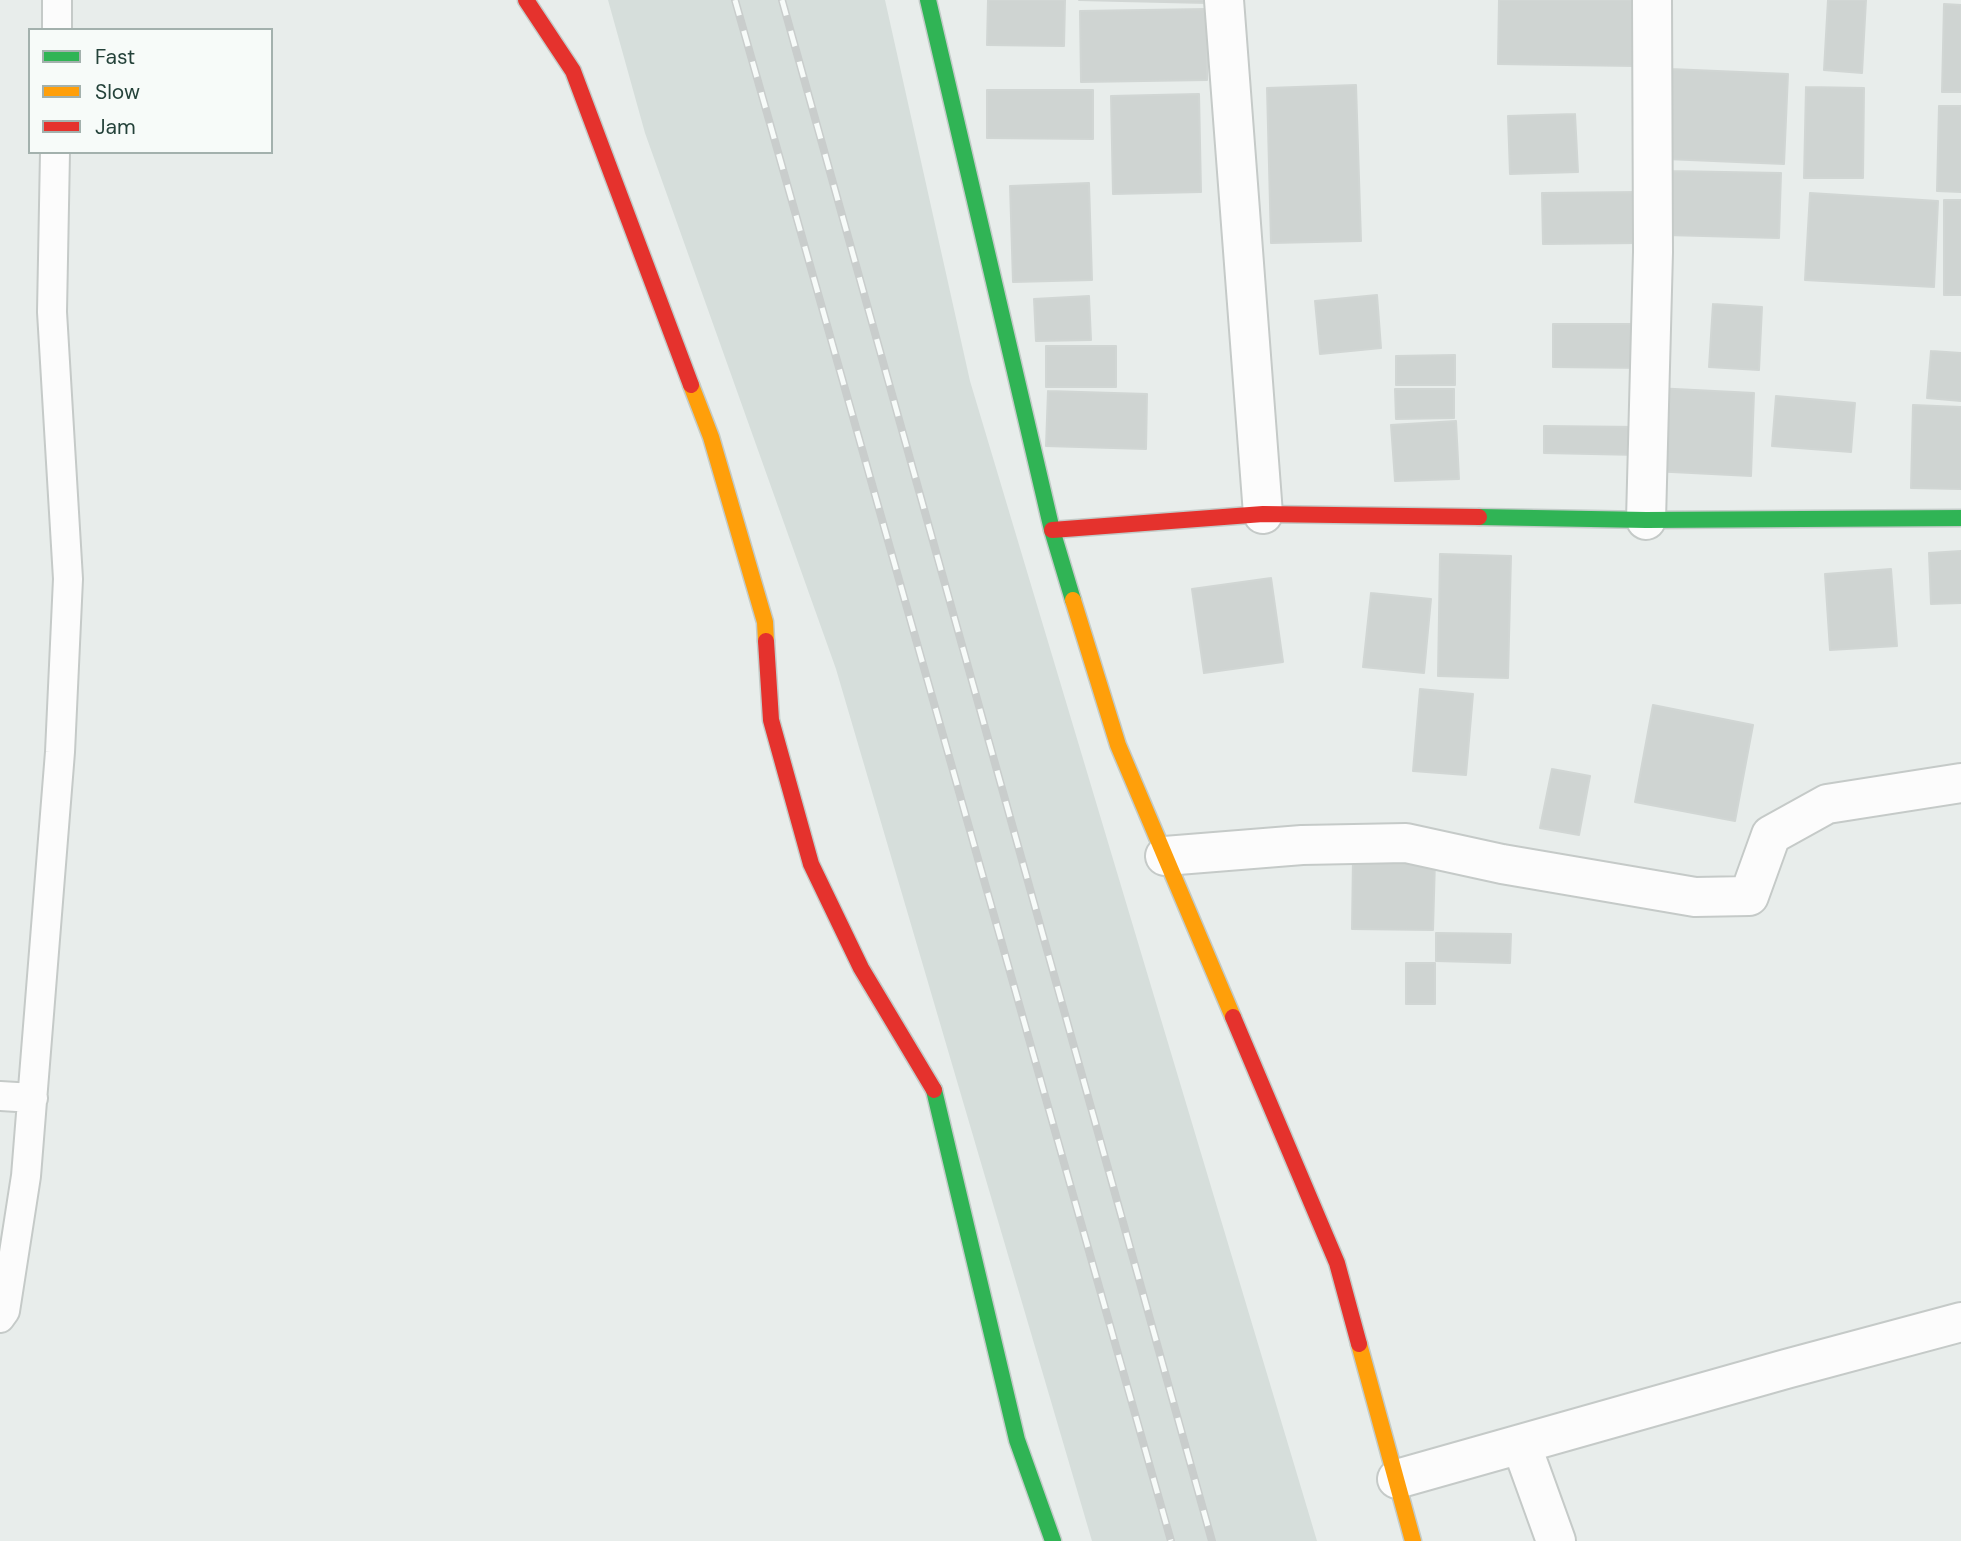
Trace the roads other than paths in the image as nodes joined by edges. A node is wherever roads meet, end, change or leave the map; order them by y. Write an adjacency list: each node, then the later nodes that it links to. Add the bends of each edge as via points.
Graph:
1 (57, 0): 6 (lane)
2 (526, 0): 20 (street, via 573,71 711,437 765,622 771,720 811,864 861,968 935,1092 1017,1440)
3 (928, 0): 11 (street)
4 (1224, 0): 8 (street)
5 (1652, 0): 10 (street, via 1653,252)
6 (57, 28)
7 (55, 154): 15 (lane, via 52,312 68,579 60,752)
8 (1263, 514): 10 (street); 11 (street)
9 (1961, 518): 10 (street)
10 (1646, 520)
11 (1052, 530): 13 (street, via 1118,745)
12 (1961, 783): 13 (street, via 1827,804 1771,835 1749,896 1695,897 1406,843 1302,845)
13 (1165, 856): 19 (street, via 1337,1264)
14 (0, 1096): 15 (lane)
15 (33, 1098): 16 (lane, via 26,1176 5,1311)
16 (0, 1318)
17 (1961, 1322): 18 (street)
18 (1521, 1444): 19 (street); 22 (street)
19 (1397, 1479): 21 (street)
20 (1053, 1541)
21 (1413, 1541)
22 (1556, 1541)

